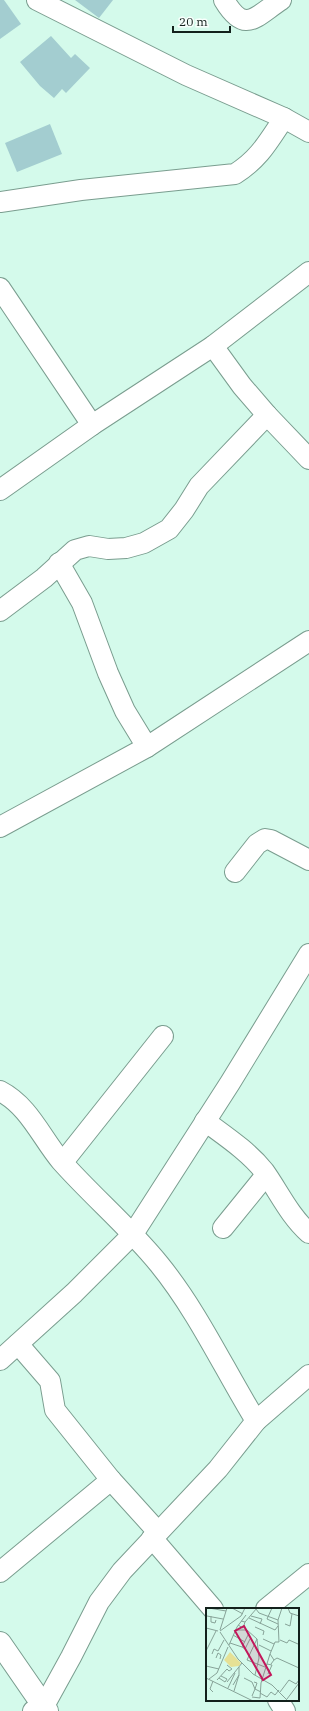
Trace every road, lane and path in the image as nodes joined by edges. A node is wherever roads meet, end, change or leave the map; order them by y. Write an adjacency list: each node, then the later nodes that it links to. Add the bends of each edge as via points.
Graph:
1 (37, 0): 4 (street, via 186,75)
2 (224, 0): 3 (street, via 233,14 250,21)
3 (282, 0)
4 (284, 118): 5 (street); 6 (street, via 259,156 235,174 81,190)
5 (309, 132)
6 (0, 202)
7 (309, 272): 9 (street)
8 (1, 294): 11 (street)
9 (213, 346): 10 (street); 11 (street)
10 (267, 415): 12 (street); 14 (street, via 199,486 170,529 144,543 126,548 108,550 89,546 75,550)
11 (92, 425): 13 (street)
12 (309, 459)
13 (0, 490)
14 (59, 563): 15 (street, via 44,578); 17 (street, via 82,603 125,711)
15 (0, 611)
16 (309, 641): 17 (street)
17 (147, 747): 18 (street)
18 (0, 827)
19 (309, 860): 20 (street, via 265,839 257,844)
20 (235, 872)
21 (309, 954): 24 (street)
22 (163, 1036): 25 (street)
23 (0, 1091): 25 (street, via 27,1113)
24 (205, 1121): 26 (street, via 245,1152); 29 (street)
25 (63, 1162): 29 (street)
26 (266, 1176): 27 (street); 28 (street, via 287,1209)
27 (223, 1228)
28 (309, 1233)
29 (133, 1234): 30 (street); 33 (street, via 160,1265 185,1301)
30 (18, 1344): 31 (street); 34 (street, via 50,1381 55,1410)
31 (0, 1360)
32 (309, 1375): 33 (street)
33 (256, 1421): 35 (street, via 218,1469)
34 (111, 1480): 35 (street); 36 (street)
35 (155, 1535): 38 (street); 42 (street, via 122,1571 99,1602)
36 (0, 1572)
37 (309, 1574): 39 (street)
38 (212, 1608)
39 (267, 1608)
40 (0, 1643): 42 (main road)
41 (279, 1701): 43 (street)
42 (41, 1709)
43 (285, 1711)

